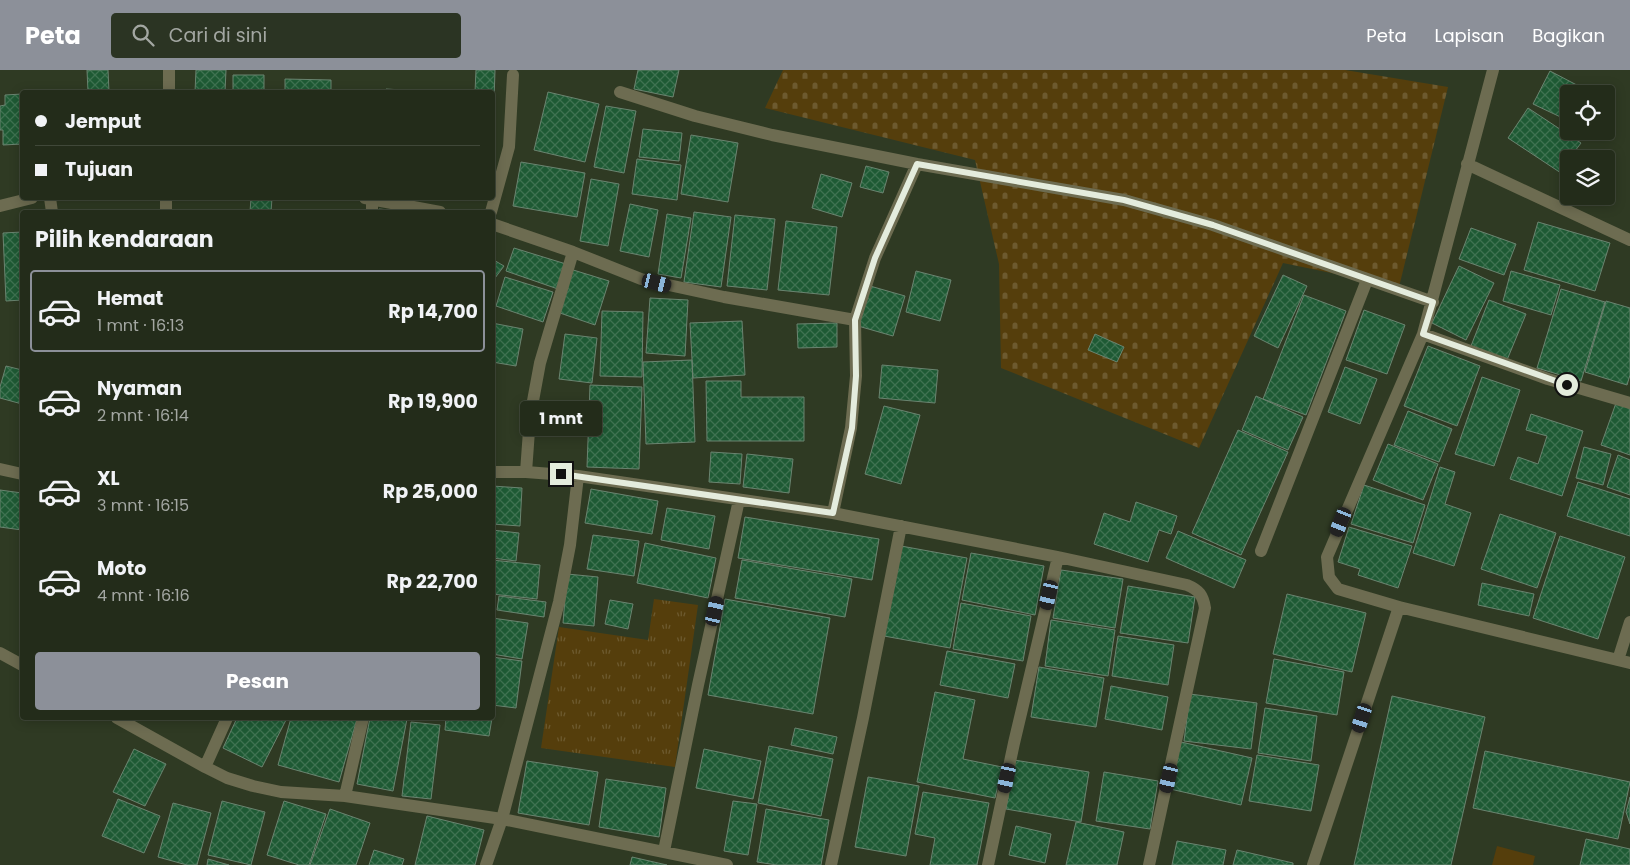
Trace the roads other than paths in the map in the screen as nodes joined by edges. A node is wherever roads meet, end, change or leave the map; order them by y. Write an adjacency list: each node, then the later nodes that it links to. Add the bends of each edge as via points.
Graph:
1 (170, 70): 4 (street)
2 (1493, 70): 7 (street)
3 (513, 75): 8 (street, via 508,147)
4 (169, 90)
5 (620, 92): 6 (street, via 695,116)
6 (917, 164): 16 (street, via 1124,200 1213,225); 18 (street, via 875,258)
7 (1467, 164): 14 (street); 17 (street)
8 (495, 197)
9 (24, 200): 11 (street)
10 (378, 200): 12 (street)
11 (0, 206)
12 (430, 210)
13 (495, 225): 15 (street)
14 (1630, 240)
15 (573, 252): 18 (street, via 649,281); 23 (street, via 540,363 530,417)
16 (1367, 280): 17 (street); 29 (street)
17 (1433, 302): 19 (street)
18 (855, 320): 27 (street, via 856,376 852,428)
19 (1423, 334): 20 (street, via 1548,379); 31 (street, via 1327,557 1329,578 1338,589)
20 (1630, 403)
21 (0, 469): 24 (street)
22 (495, 472): 23 (street)
23 (526, 472): 25 (street)
24 (20, 474)
25 (578, 476): 26 (street); 41 (street, via 559,602)
26 (740, 500): 27 (street); 42 (street)
27 (833, 513): 28 (street)
28 (901, 526): 30 (street); 45 (street)
29 (1261, 551)
30 (1058, 558): 46 (street); 47 (street, via 1187,585 1204,598 1205,608)
31 (1399, 607): 34 (street); 48 (street)
32 (1630, 622): 34 (street)
33 (0, 653): 35 (street)
34 (1624, 662)
35 (20, 664)
36 (121, 720): 39 (street)
37 (226, 720): 39 (street)
38 (363, 720): 40 (street)
39 (205, 767): 40 (street, via 227,778 272,790)
40 (345, 796): 41 (street)
41 (502, 819): 42 (street); 43 (street)
42 (664, 851): 44 (street)
43 (486, 865)
44 (727, 865)
45 (831, 865)
46 (988, 865)
47 (1149, 865)
48 (1313, 865)

